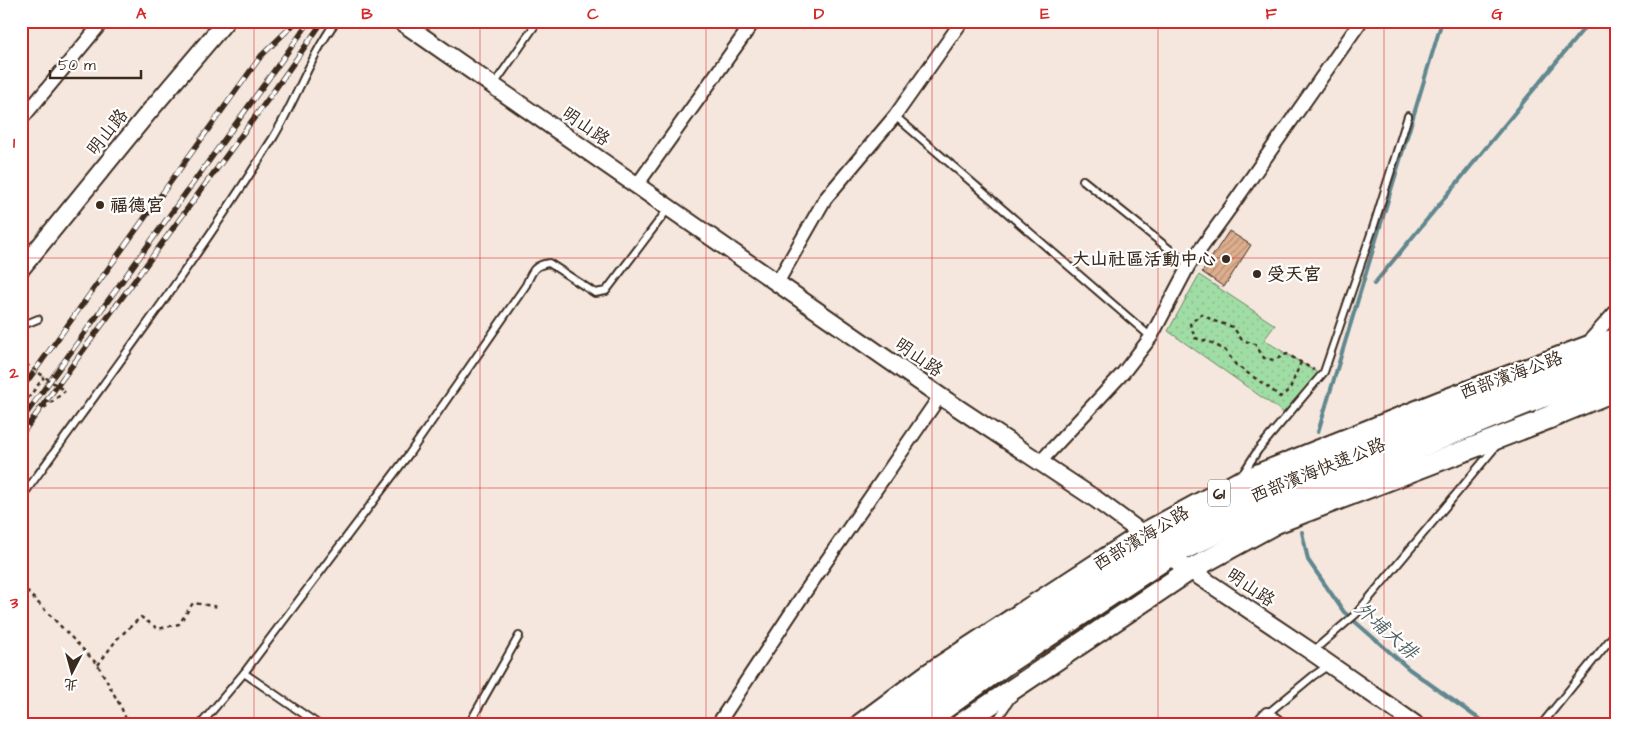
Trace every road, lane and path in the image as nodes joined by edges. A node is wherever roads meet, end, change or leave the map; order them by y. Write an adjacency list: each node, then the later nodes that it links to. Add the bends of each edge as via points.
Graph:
1 (103, 21): 12 (street)
2 (226, 21): 17 (street, 明山路)
3 (336, 21): 43 (lane, via 274,136 221,217)
4 (400, 21): 9 (street, 明山路)
5 (538, 21): 9 (lane)
6 (754, 21): 14 (street)
7 (962, 21): 10 (street)
8 (1360, 21): 16 (street)
9 (493, 86): 14 (street, 明山路)
10 (895, 116): 18 (street, via 825,199); 23 (lane)
11 (1408, 116): 30 (lane)
12 (21, 120)
13 (1083, 180): 16 (lane)
14 (637, 185): 15 (street, 明山路)
15 (668, 208): 18 (street, 明山路); 53 (lane, via 606,291 594,293 549,263 535,269 409,454)
16 (1189, 265): 23 (street)
17 (21, 270)
18 (777, 283): 35 (street, 明山路)
19 (1617, 310): 24 (street)
20 (38, 319): 21 (lane)
21 (21, 326)
22 (1613, 336): 24 (lane); 28 (main road, 西部濱海公路 / 61)
23 (1151, 337): 41 (street, via 1123,373)
24 (1592, 338): 28 (lane)
25 (1617, 353): 33 (highway)
26 (1617, 358): 44 (highway, 西部濱海快速公路 / 61, via 1533,382 1496,397 1239,502)
27 (1301, 362): 27 (path, via 1287,354 1274,360 1264,358 1255,344 1242,340 1233,327 1201,314 1190,324 1195,338 1225,350 1236,365 1280,397 1289,391); 30 (path)
28 (1544, 363): 33 (main road, 西部濱海公路 / 61)
29 (21, 370): 31 (path, bridge, via 26,364)
30 (1322, 375): 42 (lane, via 1258,450)
31 (44, 377): 37 (path); 38 (path, bridge, via 64,391)
32 (1617, 378): 44 (highway, 西部濱海快速公路 / 61, via 1532,401 1250,516)
33 (1502, 379): 42 (main road, 西部濱海公路 / 61)
34 (1617, 389): 39 (highway)
35 (940, 396): 41 (street, 明山路); 60 (street)
36 (1617, 397): 39 (main road)
37 (23, 405)
38 (44, 408)
39 (1542, 420): 40 (main road)
40 (1506, 434): 45 (main road, via 1276,523); 50 (lane, via 1356,614)
41 (1040, 462): 44 (street, 明山路)
42 (1236, 484): 44 (main road, 西部濱海公路 / 61)
43 (21, 498)
44 (1156, 545): 45 (street, 明山路); 61 (main road, 西部濱海公路 / 61, via 930,672); 62 (highway, 西部濱海快速公路 / 61, via 1003,644); 63 (highway, 西部濱海快速公路 / 61, via 1007,663)
45 (1190, 570): 50 (street, 明山路); 54 (main road)
46 (21, 585): 52 (path)
47 (220, 608): 52 (path, via 193,603 178,624 158,629 141,617 117,639)
48 (1617, 631): 69 (lane)
49 (519, 636): 59 (lane)
50 (1312, 652): 51 (street, 明山路)
51 (1330, 664): 55 (lane); 68 (street, 明山路)
52 (98, 665): 56 (path)
53 (244, 673): 57 (lane); 58 (lane)
54 (1022, 684): 64 (main road); 65 (lane)
55 (1267, 714): 66 (street); 67 (street)
56 (128, 724)
57 (202, 724)
58 (318, 724)
59 (469, 724)
60 (718, 724)
61 (861, 724)
62 (889, 724)
63 (922, 724)
64 (961, 724)
65 (994, 724)
66 (1258, 724)
67 (1280, 724)
68 (1415, 724)
69 (1542, 724)

